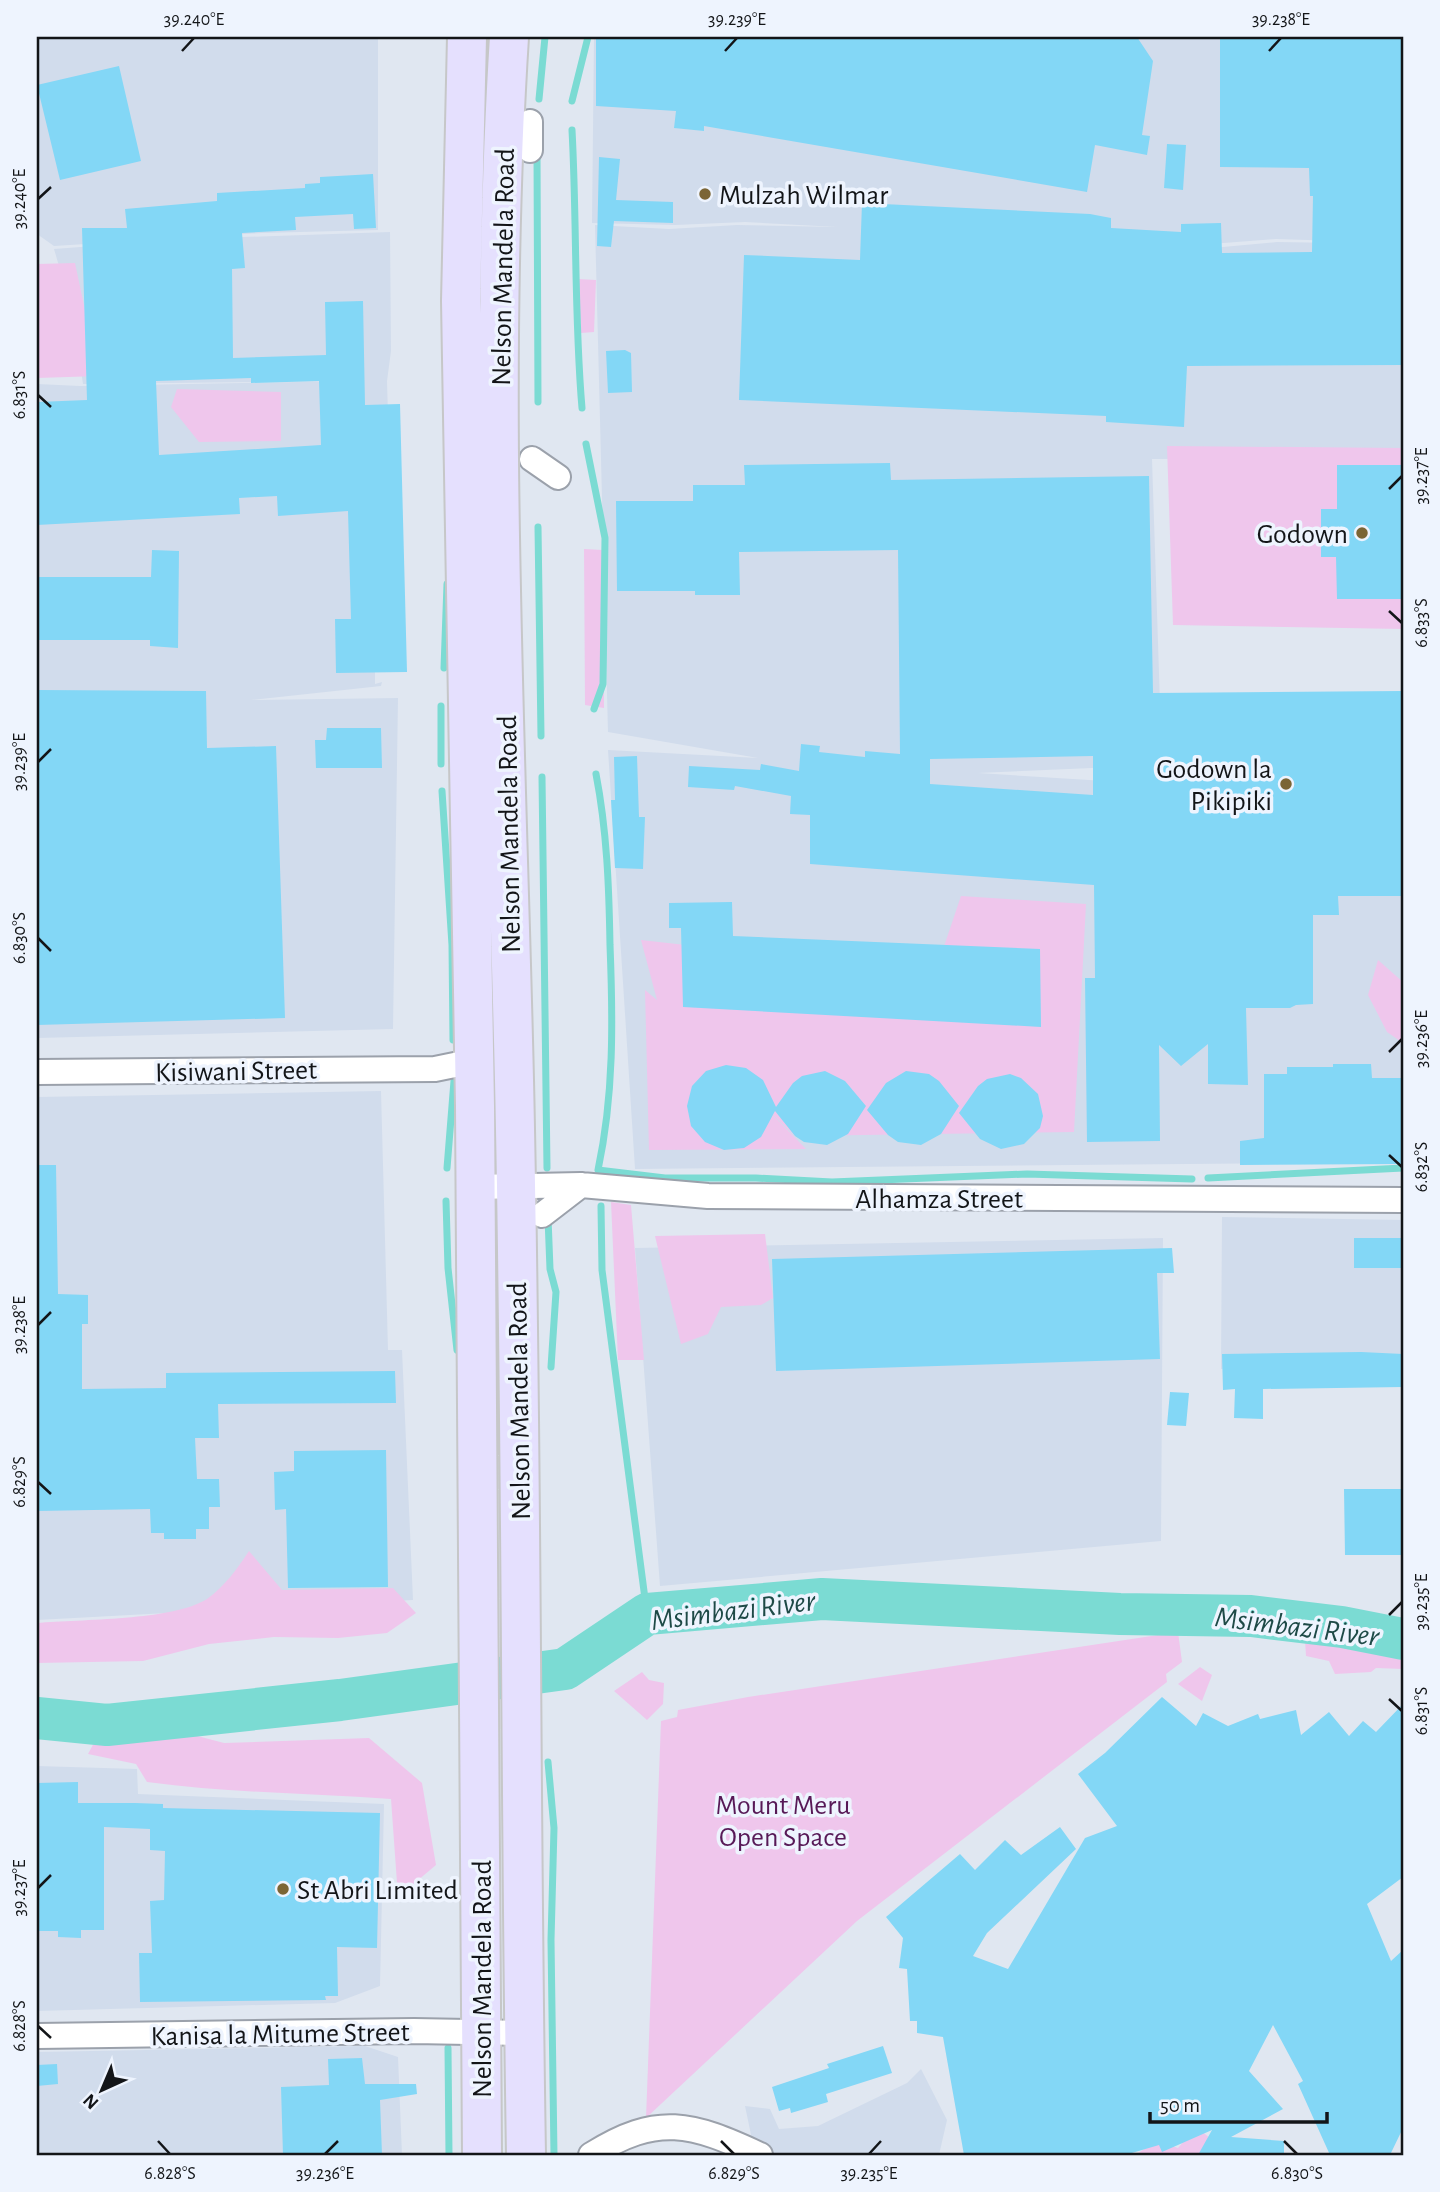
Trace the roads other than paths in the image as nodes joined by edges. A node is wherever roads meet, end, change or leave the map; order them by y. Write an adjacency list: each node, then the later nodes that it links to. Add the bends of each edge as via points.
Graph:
1 (467, 37): 7 (main road, Nelson Mandela Road, via 461,301)
2 (509, 37): 11 (main road, Nelson Mandela Road, via 500,429)
3 (530, 122): 4 (street)
4 (530, 150)
5 (532, 459): 6 (street)
6 (558, 477)
7 (474, 1061): 8 (street, Kisiwani Street, via 435,1069); 10 (main road, Nelson Mandela Road)
8 (37, 1072)
9 (581, 1185): 11 (street, Alhamza Street); 12 (street, Alhamza Street, via 708,1196); 13 (street)
10 (475, 1187): 11 (street, Alhamza Street); 14 (main road, Nelson Mandela Road)
11 (516, 1187): 15 (main road, Nelson Mandela Road)
12 (1403, 1200)
13 (542, 1215)
14 (481, 2032): 15 (street, Kanisa la Mitume Street); 16 (street, Kanisa la Mitume Street); 17 (main road, Nelson Mandela Road)
15 (524, 2033): 18 (main road, Nelson Mandela Road)
16 (37, 2036)
17 (482, 2155)
18 (526, 2155)
19 (590, 2155): 20 (street, via 643,2128 685,2127)
20 (760, 2155)

